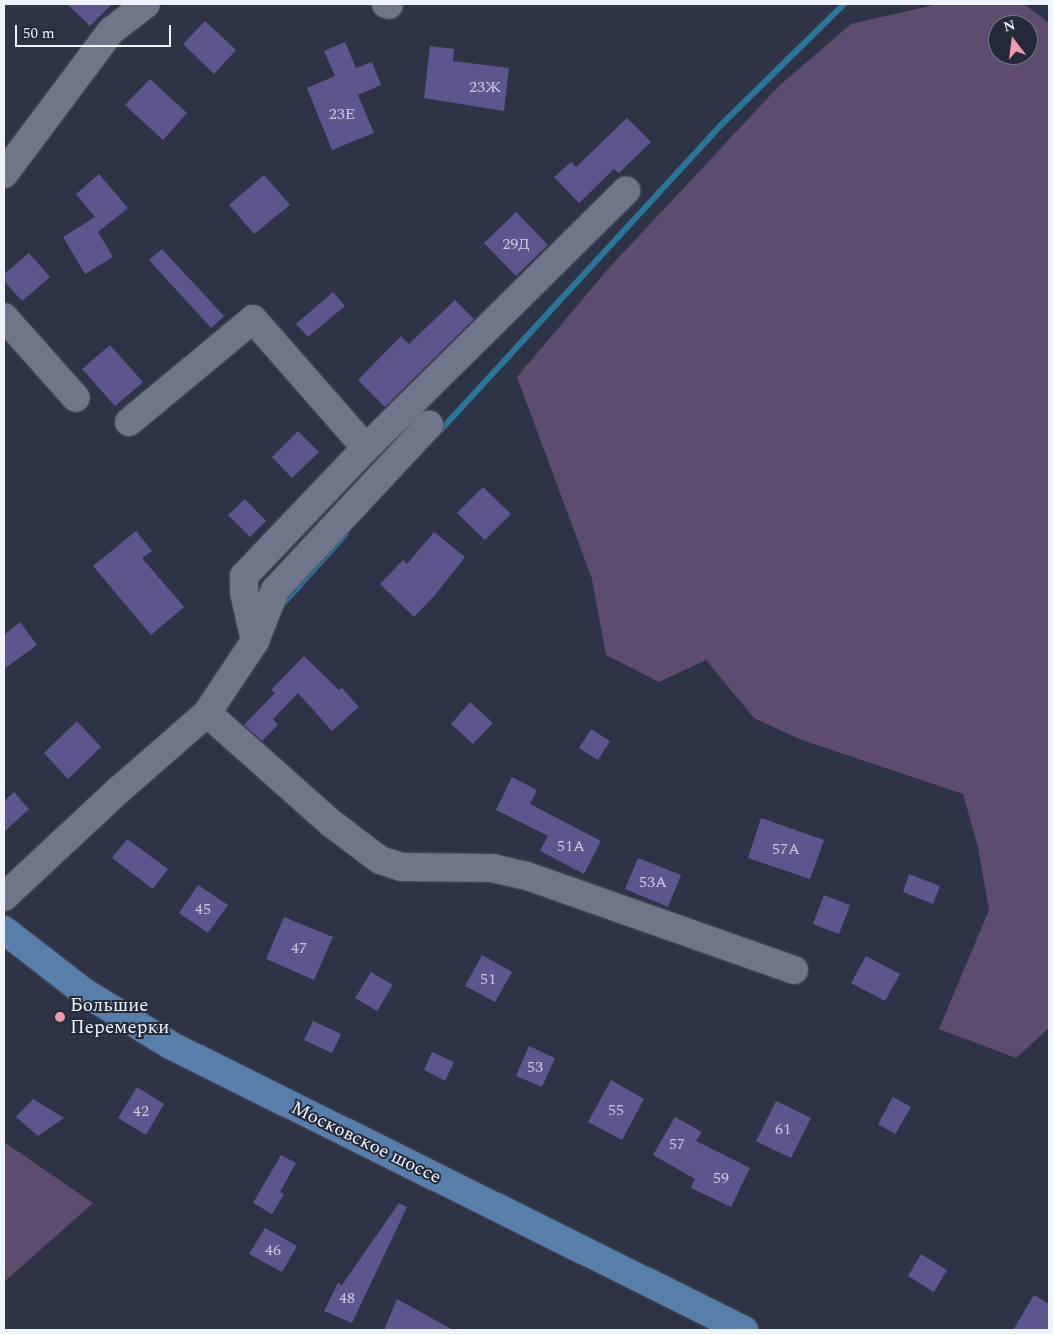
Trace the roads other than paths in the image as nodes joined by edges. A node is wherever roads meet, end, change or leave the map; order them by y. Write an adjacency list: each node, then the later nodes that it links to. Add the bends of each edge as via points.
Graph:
1 (146, 4): 2 (street, via 111,31)
2 (7, 162)
3 (626, 191): 8 (street)
4 (4, 317): 5 (street)
5 (76, 398)
6 (129, 422): 8 (street, via 253,320)
7 (429, 425): 9 (street, via 275,590)
8 (366, 448): 9 (street, via 244,576 244,592)
9 (255, 641): 10 (street)
10 (207, 713): 11 (street); 13 (street, via 331,823 380,860 402,867 492,868 527,876)
11 (4, 897)
12 (4, 930): 14 (main road, Московское шоссе, via 84,992 170,1046)
13 (794, 970)
14 (744, 1330)

